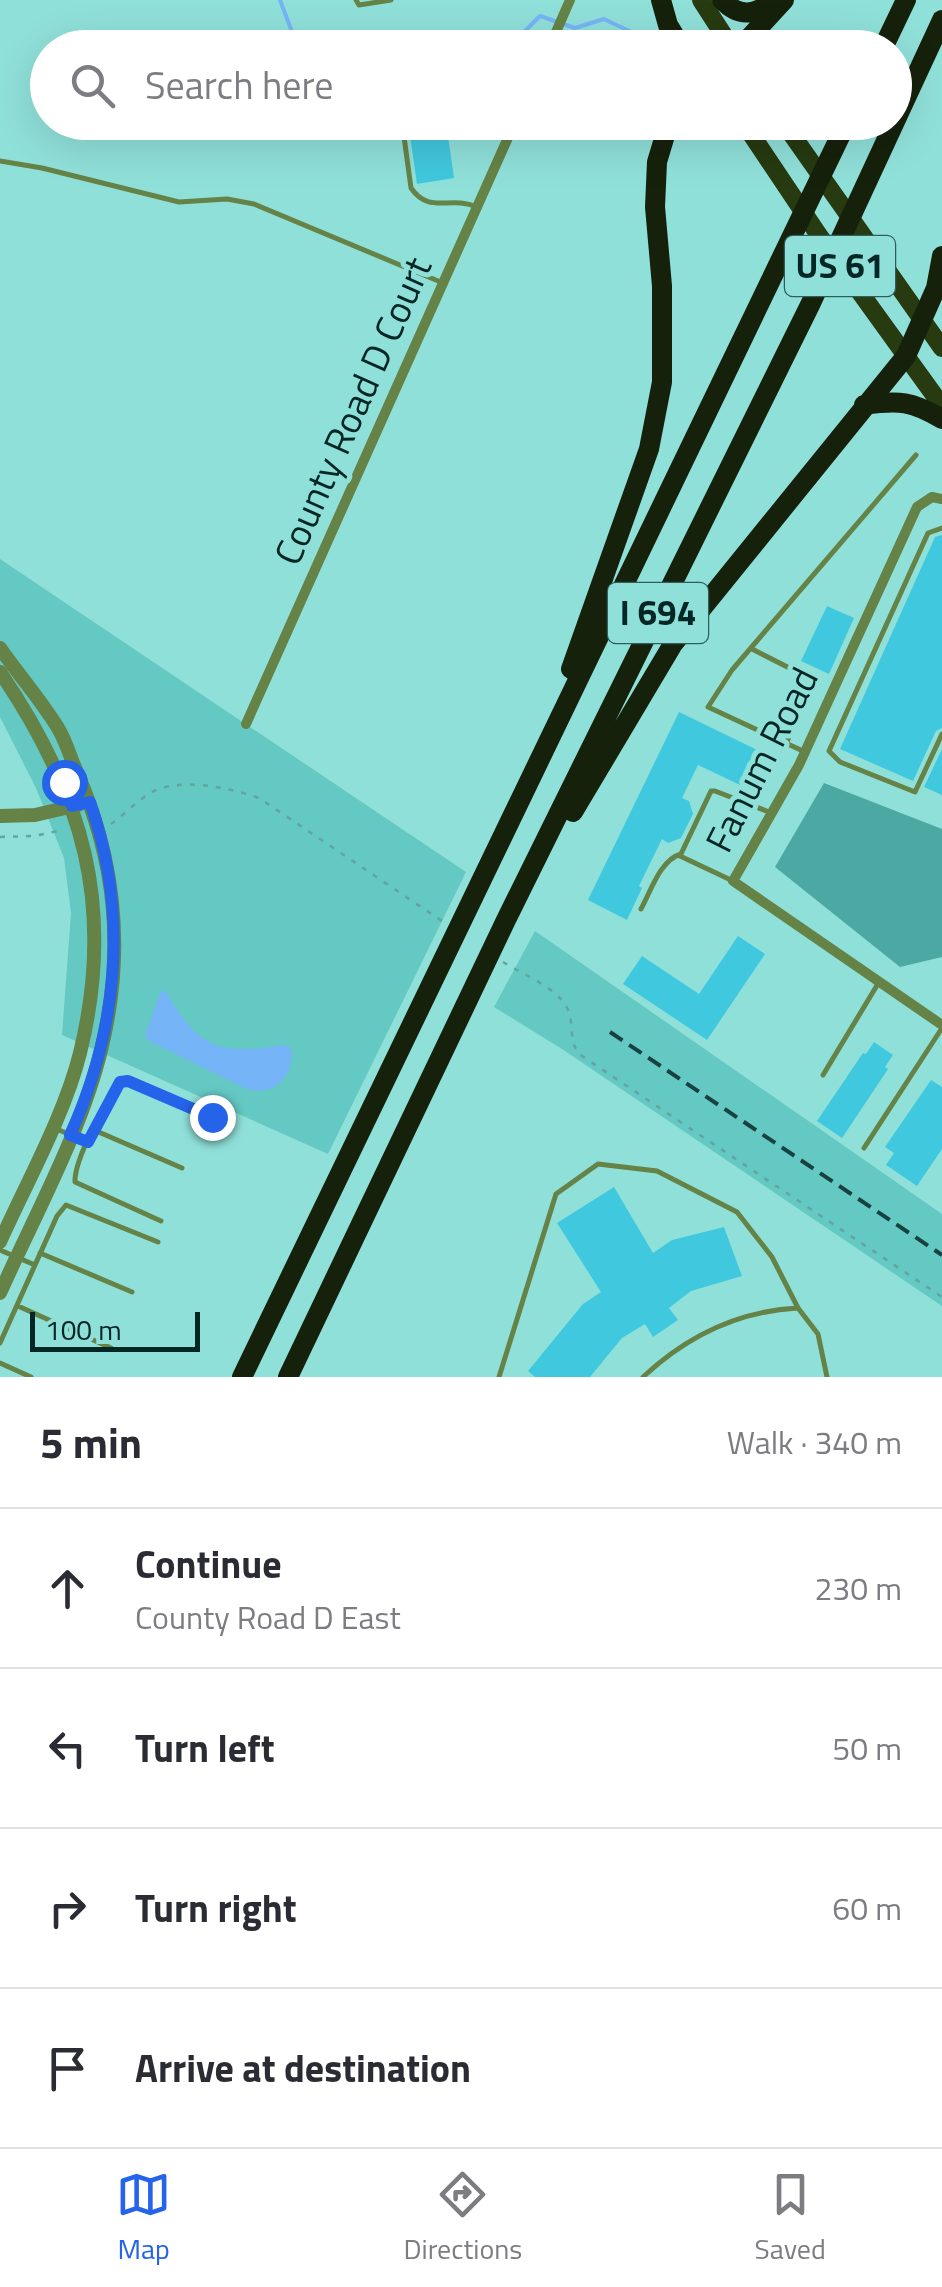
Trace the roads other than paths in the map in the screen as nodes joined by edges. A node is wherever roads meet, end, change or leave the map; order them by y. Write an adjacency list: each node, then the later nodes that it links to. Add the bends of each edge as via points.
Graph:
1 (356, 0): 2 (lane)
2 (391, 0)
3 (570, 0): 11 (street)
4 (661, 0): 12 (highway); 13 (main road)
5 (701, 0): 14 (main road)
6 (722, 0): 7 (highway, via 743,14)
7 (774, 0)
8 (784, 0): 15 (highway)
9 (906, 0): 16 (highway)
10 (942, 20): 17 (highway, I 694)
11 (556, 30)
12 (671, 30)
13 (681, 30)
14 (720, 30)
15 (756, 30)
16 (892, 30)
17 (912, 86)
18 (404, 140): 28 (lane, via 415,195 432,204 461,200)
19 (507, 140): 28 (street, County Road D Court)
20 (664, 140): 27 (highway)
21 (670, 140): 27 (highway)
22 (755, 140): 33 (main road, US 61)
23 (796, 140): 31 (main road, US 61)
24 (839, 140): 47 (highway, I 694)
25 (887, 140): 55 (highway, I 694)
26 (0, 161): 30 (lane, via 179,202 227,198 254,204)
27 (657, 162): 47 (highway, via 662,382 649,449)
28 (477, 207): 30 (street, County Road D Court)
29 (942, 256): 31 (highway)
30 (443, 284): 43 (street, County Road D Court)
31 (921, 320): 32 (main road, US 61); 33 (highway)
32 (942, 348)
33 (906, 356): 34 (highway); 35 (main road, US 61)
34 (864, 405): 36 (highway, via 899,400); 55 (highway, via 673,644)
35 (942, 406)
36 (942, 418)
37 (916, 455): 41 (lane)
38 (937, 498): 46 (street, Fanum Road, via 917,507)
39 (942, 528): 44 (lane, via 928,534 830,751 840,762 915,792)
40 (0, 648): 48 (street, via 58,728)
41 (752, 648): 45 (lane, via 810,679); 45 (lane, via 708,707)
42 (0, 672): 49 (street, via 64,782)
43 (246, 724)
44 (942, 734)
45 (786, 744): 46 (lane)
46 (805, 752): 50 (street, Fanum Road)
47 (535, 770): 81 (highway, I 694)
48 (90, 802): 49 (street); 62 (street, via 108,857 113,986 102,1047)
49 (66, 808): 51 (street); 60 (street, via 93,898 94,953 80,1054)
50 (772, 813): 52 (lane, via 711,791); 53 (street, Fanum Road)
51 (0, 816)
52 (680, 854): 53 (lane); 54 (lane, via 666,862)
53 (733, 882): 56 (street, Fanum Road)
54 (641, 909)
55 (506, 920): 82 (highway, I 694)
56 (879, 982): 57 (street, Fanum Road); 58 (lane)
57 (942, 1026): 64 (lane)
58 (823, 1074)
59 (212, 1117): 61 (lane, via 128,1081 120,1082)
60 (51, 1127): 62 (lane); 67 (street)
61 (94, 1130): 63 (lane); 65 (lane)
62 (70, 1135): 63 (lane); 71 (street)
63 (88, 1142): 66 (lane, via 75,1182)
64 (864, 1148)
65 (182, 1168)
66 (161, 1221)
67 (0, 1242)
68 (158, 1242): 70 (lane, via 66,1205)
69 (0, 1250): 71 (lane)
70 (40, 1253): 72 (lane); 73 (lane)
71 (16, 1258): 72 (lane); 74 (street)
72 (34, 1266): 75 (lane)
73 (132, 1292)
74 (0, 1293)
75 (17, 1306): 77 (lane); 78 (lane)
76 (798, 1308): 83 (lane, via 738,1212 657,1171 598,1164 556,1194); 84 (lane, via 740,1316); 85 (lane, via 818,1334)
77 (0, 1343)
78 (111, 1348)
79 (0, 1363): 80 (lane)
80 (32, 1377)
81 (242, 1377)
82 (288, 1377)
83 (499, 1377)
84 (644, 1377)
85 (827, 1377)

